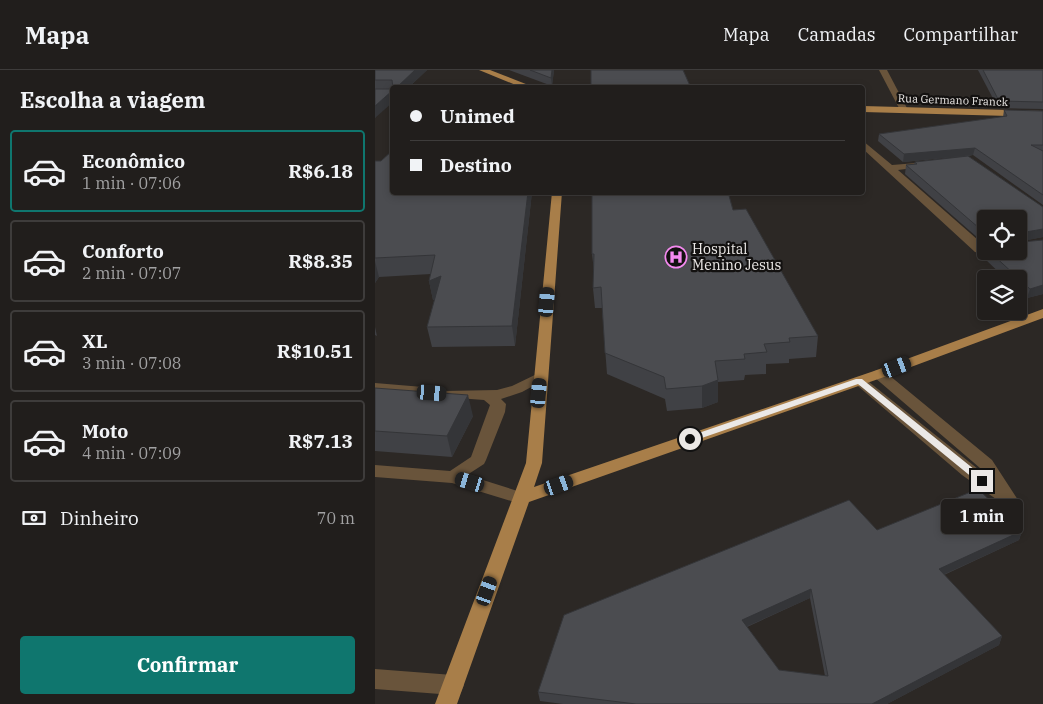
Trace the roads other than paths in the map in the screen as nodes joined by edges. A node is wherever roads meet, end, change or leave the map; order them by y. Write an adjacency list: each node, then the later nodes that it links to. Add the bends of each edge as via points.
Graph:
1 (483, 70): 3 (main road)
2 (883, 70): 5 (lane)
3 (524, 85)
4 (865, 109): 5 (main road, Rua Germano Franck)
5 (904, 110): 6 (main road, Rua Germano Franck)
6 (1043, 114)
7 (865, 146): 9 (lane)
8 (937, 162): 9 (lane)
9 (890, 168): 11 (lane)
10 (557, 195): 14 (main road)
11 (977, 247)
12 (1043, 313): 13 (main road)
13 (879, 374): 15 (main road); 15 (lane, via 986,464 1009,500 968,471)
14 (541, 376): 17 (lane, via 512,393); 20 (main road, via 534,463)
15 (859, 381): 20 (main road)
16 (375, 388): 17 (lane)
17 (489, 397): 19 (lane, via 497,404 497,412 478,460)
18 (379, 475): 19 (lane)
19 (453, 477): 20 (lane)
20 (521, 498): 22 (main road)
21 (375, 679): 22 (lane)
22 (449, 695)

